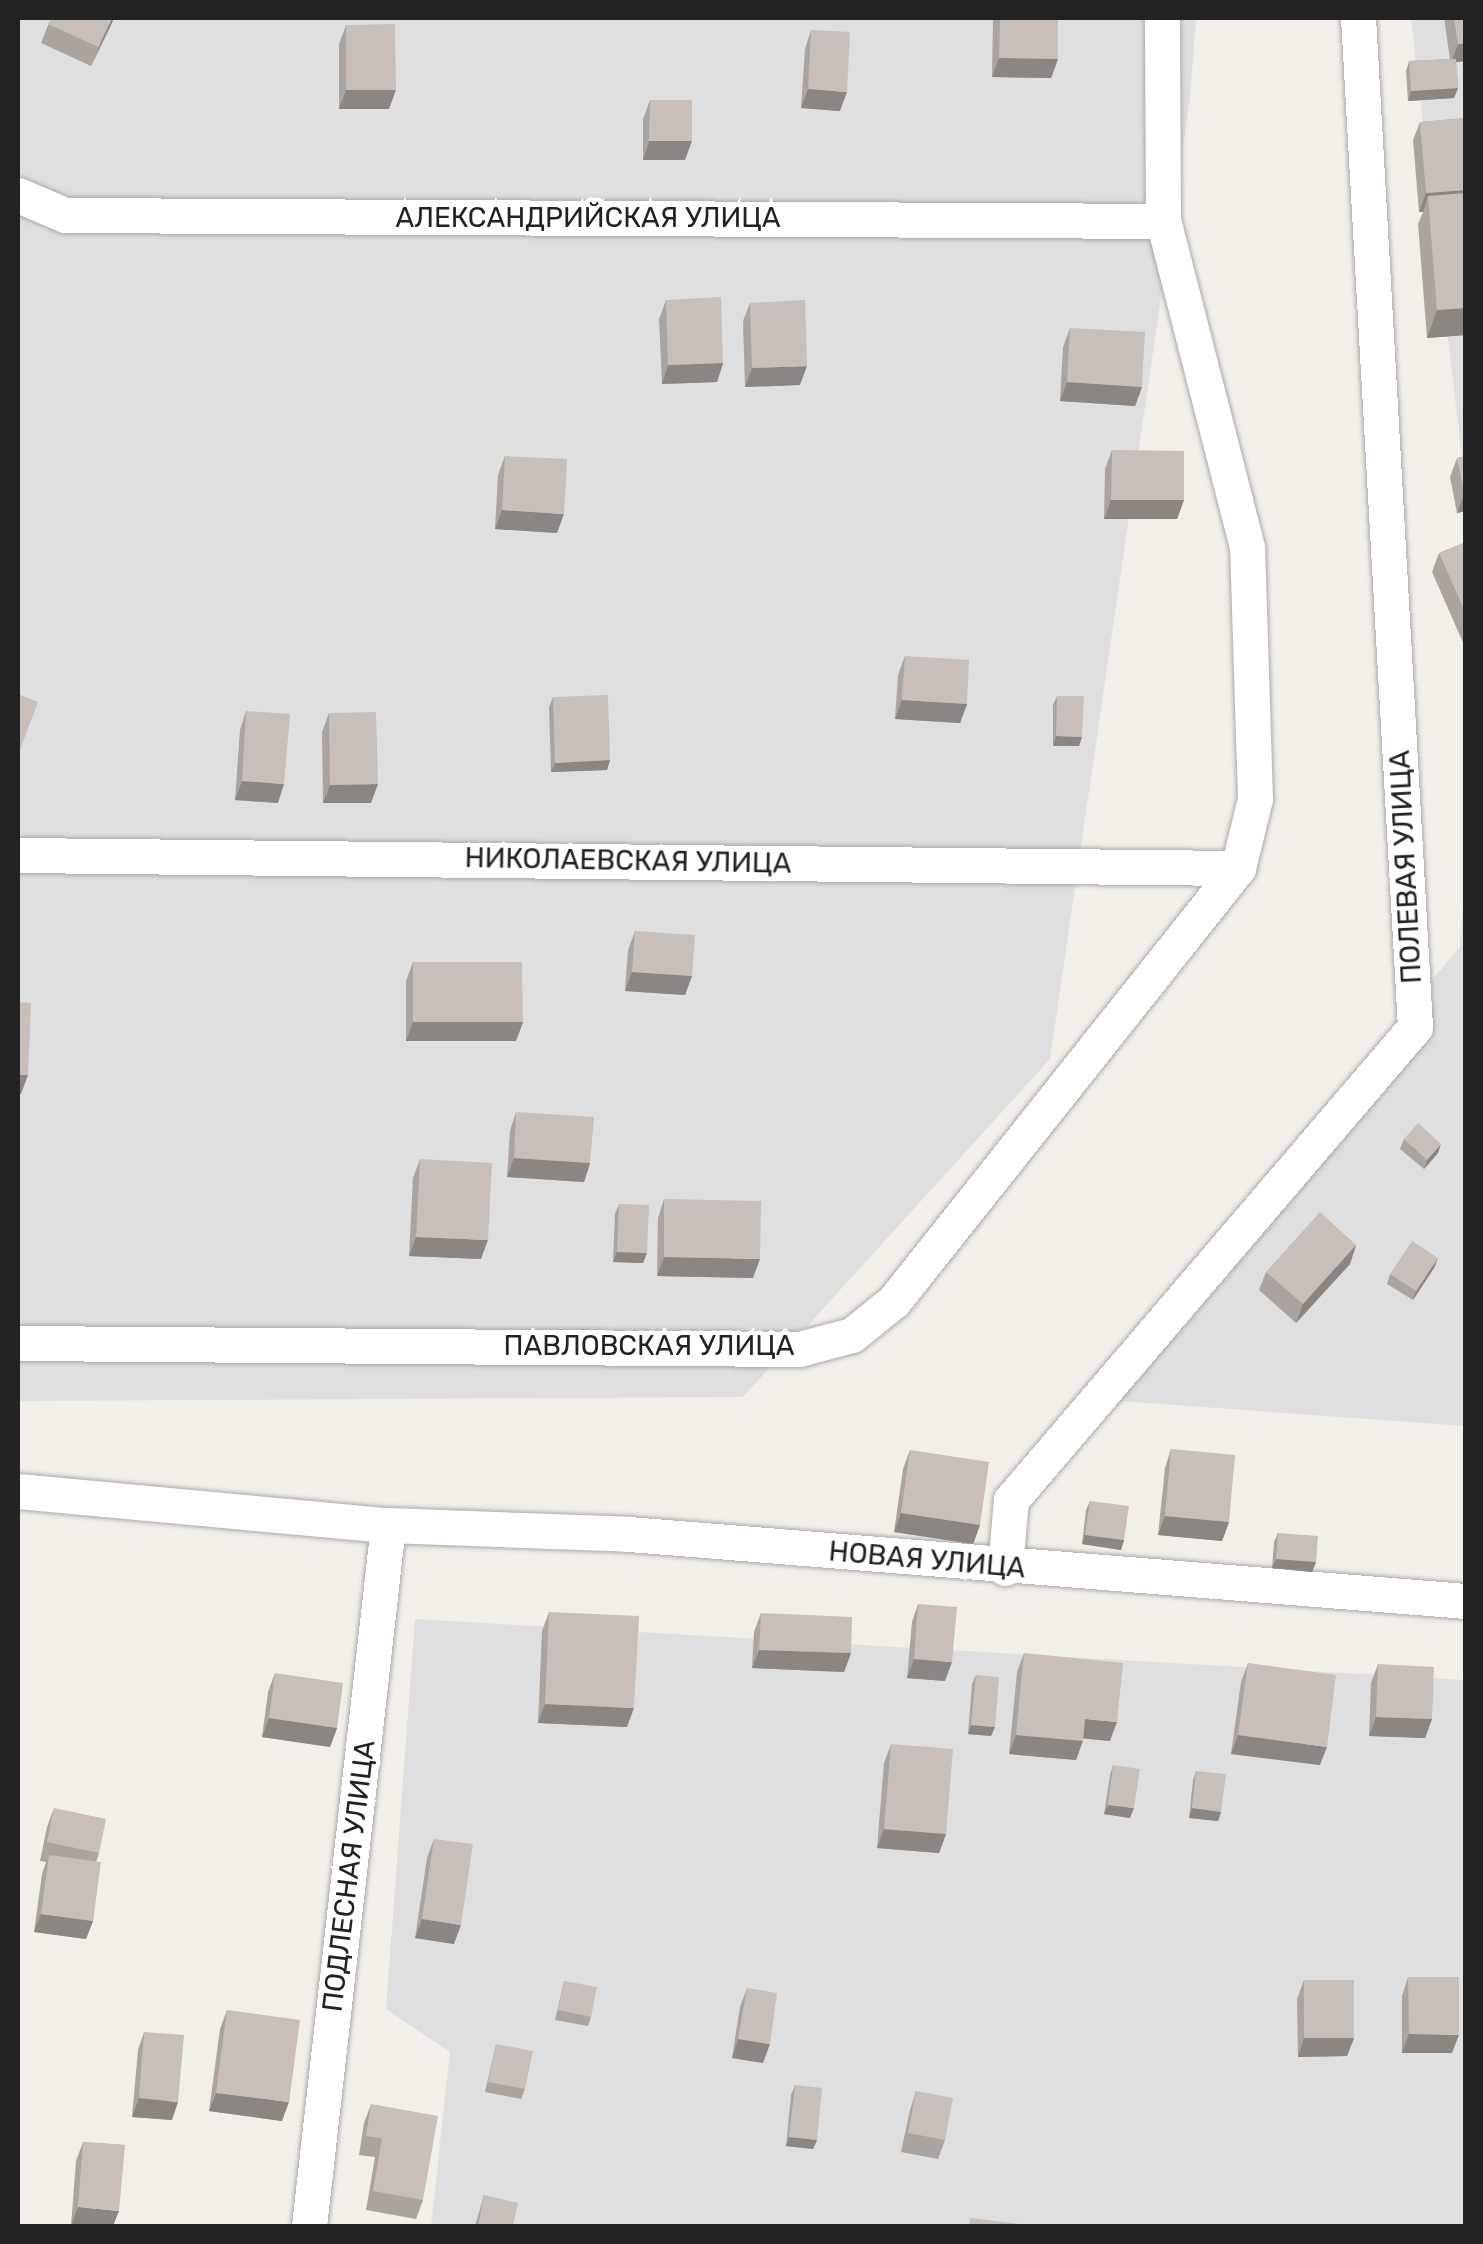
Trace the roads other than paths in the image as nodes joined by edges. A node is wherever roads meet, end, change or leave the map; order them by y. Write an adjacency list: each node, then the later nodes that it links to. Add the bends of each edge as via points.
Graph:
1 (1162, 18): 4 (street)
2 (1358, 18): 10 (street, ПОЛЕВАЯ УЛИЦА, via 1415,1027 1012,1500)
3 (18, 194): 4 (street, АЛЕКСАНДРИЙСКАЯ УЛИЦА, via 65,215)
4 (1163, 221): 6 (street, via 1246,547 1255,799)
5 (18, 855): 6 (street, НИКОЛАЕВСКАЯ УЛИЦА)
6 (1238, 868): 7 (street, ПАВЛОВСКАЯ УЛИЦА, via 894,1301 852,1335 799,1349)
7 (18, 1343)
8 (18, 1491): 9 (street, НОВАЯ УЛИЦА)
9 (388, 1525): 10 (street, НОВАЯ УЛИЦА, via 629,1534); 12 (street, ПОДЛЕСНАЯ УЛИЦА)
10 (1005, 1568): 11 (street, НОВАЯ УЛИЦА)
11 (1466, 1601)
12 (308, 2226)

